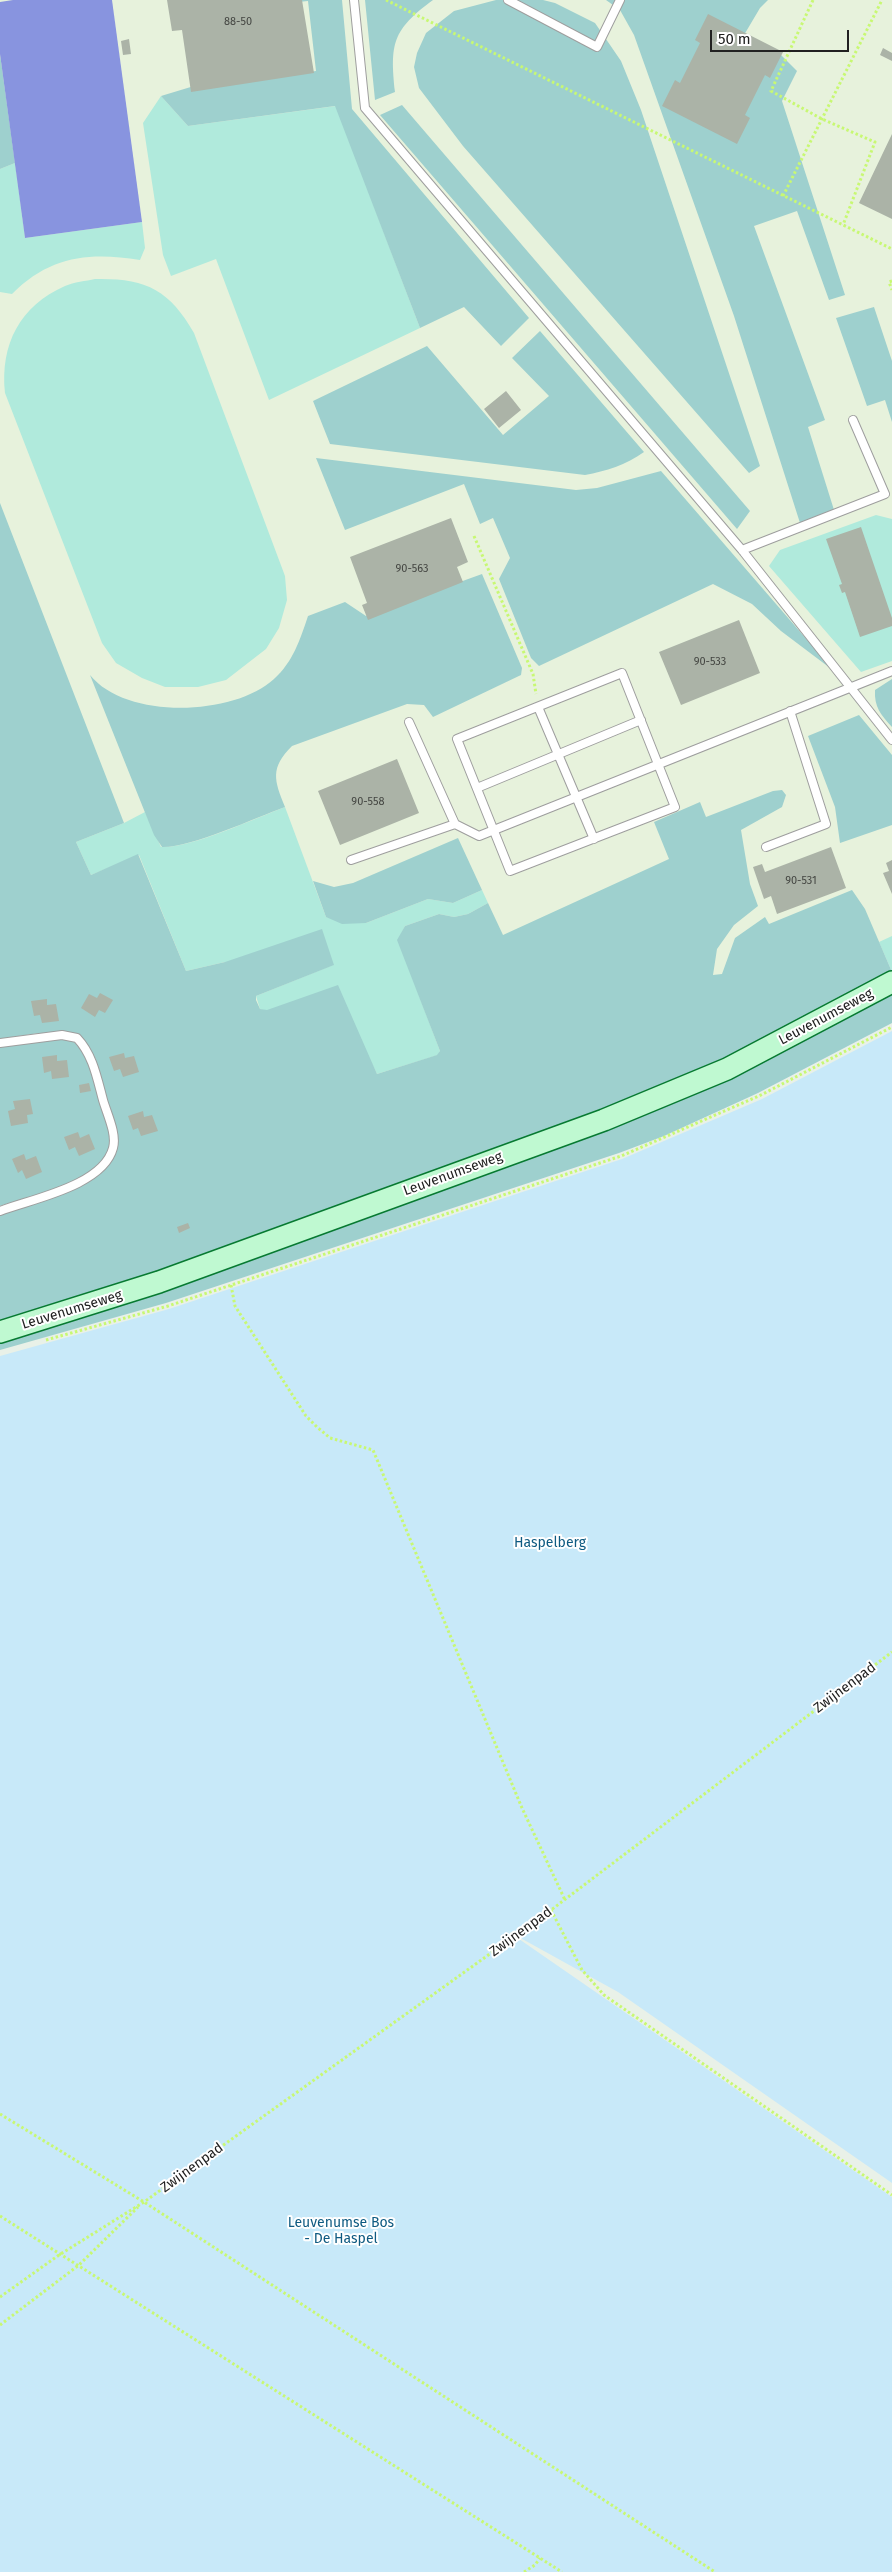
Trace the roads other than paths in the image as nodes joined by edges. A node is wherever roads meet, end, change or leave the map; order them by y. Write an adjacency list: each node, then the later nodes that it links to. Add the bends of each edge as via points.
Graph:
1 (354, 0): 5 (lane, via 365,108)
2 (508, 0): 3 (lane, via 597,47)
3 (620, 0)
4 (853, 420): 5 (lane, via 886,494)
5 (742, 550): 7 (lane)
6 (892, 671): 7 (lane)
7 (848, 687): 9 (lane); 12 (lane)
8 (538, 707): 10 (lane, via 622,673); 13 (lane); 15 (lane, via 457,739)
9 (790, 710): 14 (lane); 20 (lane, via 826,824)
10 (641, 720): 13 (lane); 14 (lane)
11 (409, 722): 17 (lane)
12 (892, 740)
13 (558, 754): 15 (lane); 16 (lane)
14 (658, 764): 16 (lane); 19 (lane, via 675,807)
15 (477, 788): 18 (lane)
16 (576, 797): 18 (lane); 19 (lane)
17 (455, 824): 18 (lane, via 479,836); 21 (lane)
18 (494, 830): 19 (lane, via 510,871)
19 (594, 839)
20 (766, 847)
21 (351, 860)
22 (892, 982): 25 (main road, Leuvenumseweg, via 727,1069 604,1120 159,1282)
23 (0, 1043): 24 (lane, via 55,1035 77,1038 91,1059 112,1130 114,1148 97,1170 72,1186)
24 (0, 1210)
25 (0, 1332)

